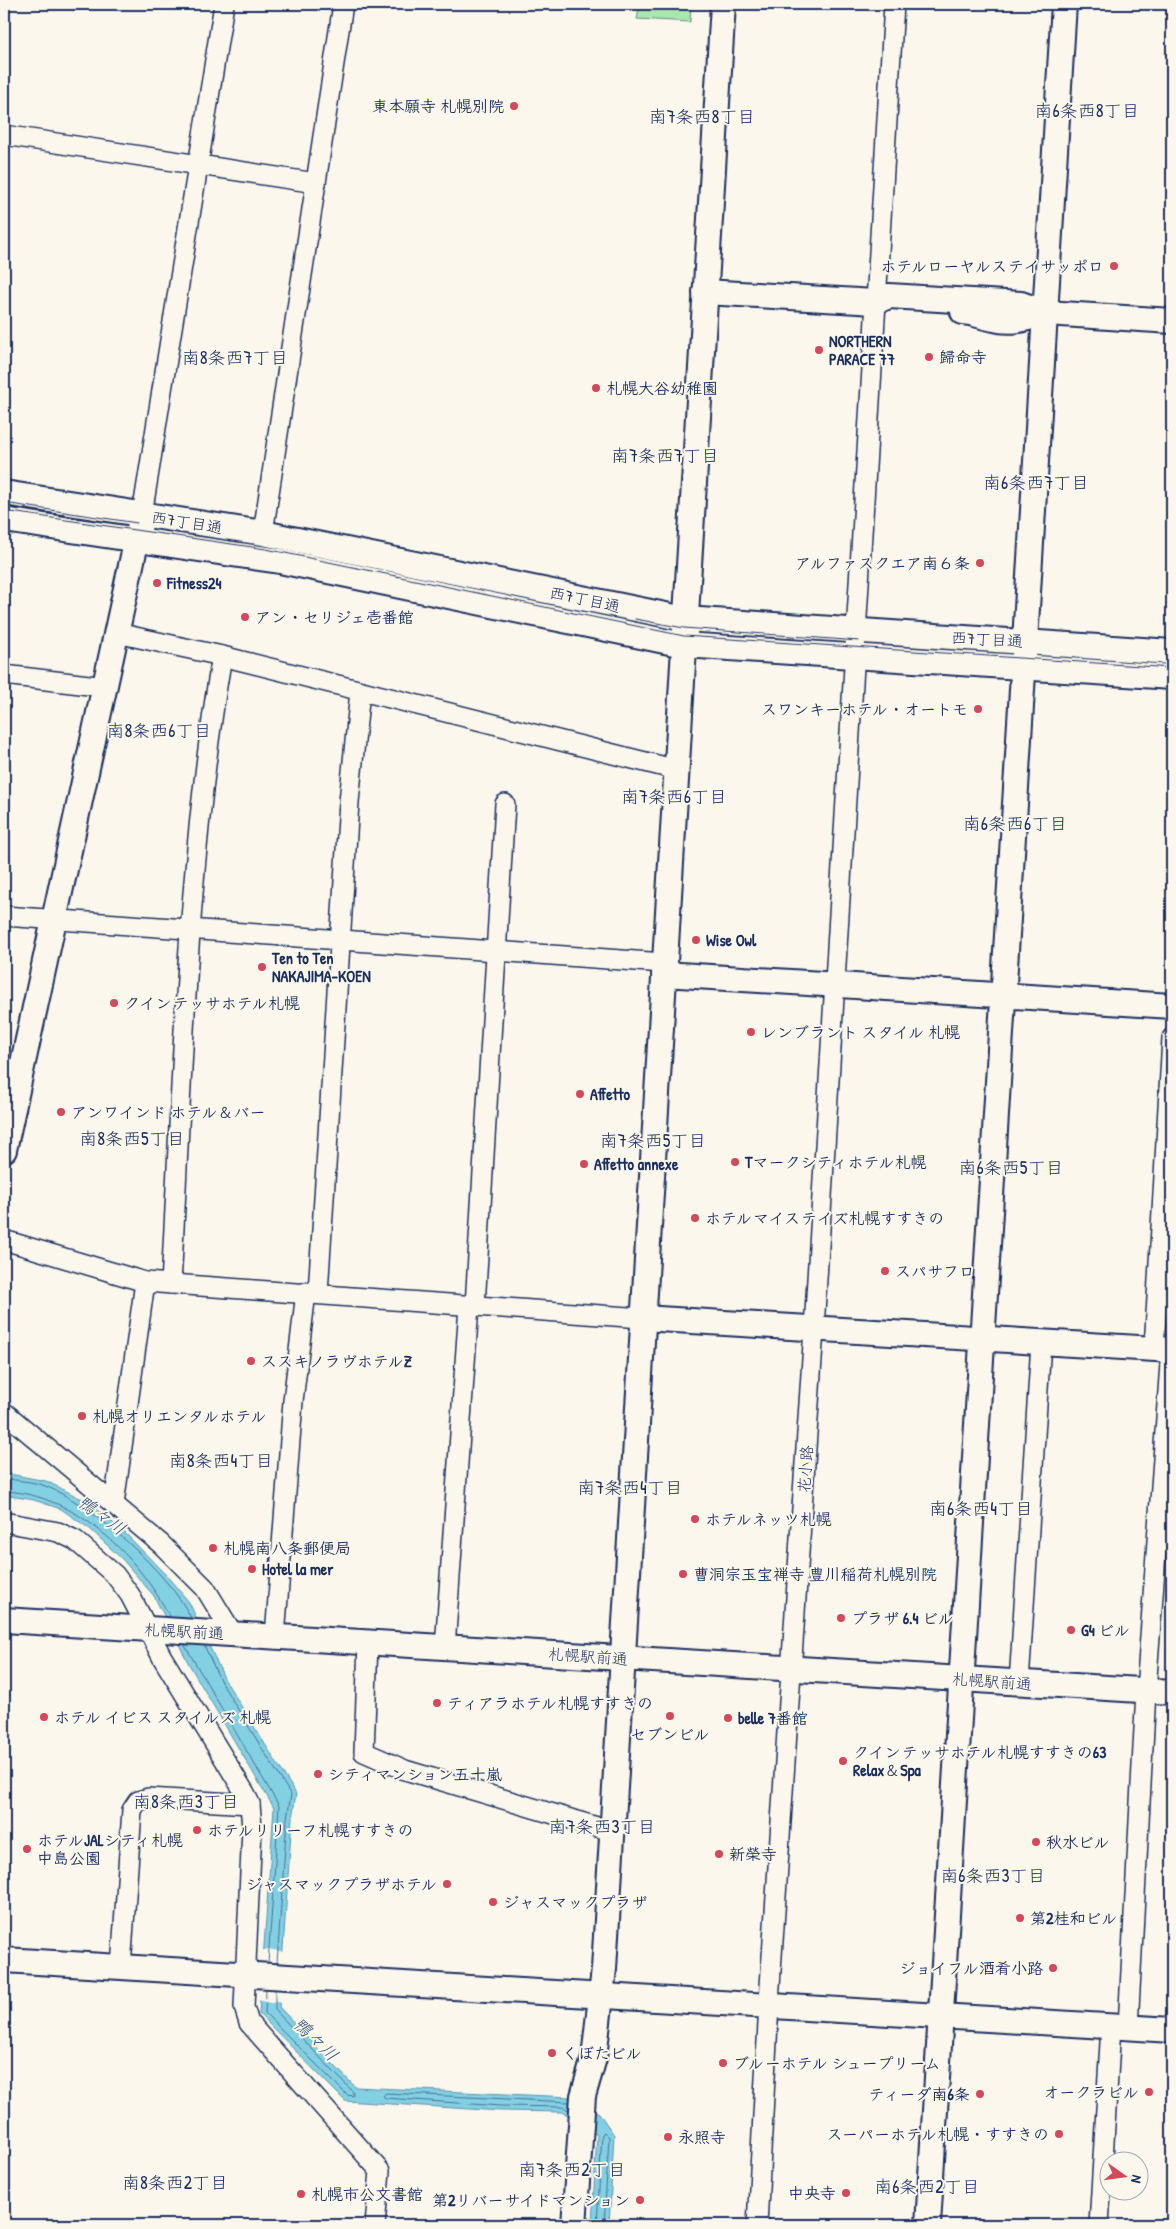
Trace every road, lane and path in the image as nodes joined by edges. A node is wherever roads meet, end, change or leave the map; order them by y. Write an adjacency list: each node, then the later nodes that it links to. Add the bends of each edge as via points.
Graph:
1 (224, 4): 7 (street)
2 (343, 4): 8 (street)
3 (723, 4): 9 (street)
4 (894, 4): 10 (street, 花小路)
5 (1064, 4): 11 (street)
6 (4, 135): 7 (street)
7 (199, 165): 8 (street); 14 (street)
8 (316, 183): 16 (street)
9 (705, 292): 10 (street); 18 (street)
10 (876, 302): 11 (street, via 898,296 1021,304); 20 (street, 花小路)
11 (1046, 313): 12 (street); 21 (street)
12 (1172, 321)
13 (4, 493): 14 (street, 西7丁目通)
14 (142, 515): 16 (street, 西7丁目通); 17 (street)
15 (4, 520): 17 (street, 西7丁目通)
16 (262, 533): 18 (street, 西7丁目通)
17 (138, 538): 19 (street); 22 (street, 西7丁目通, via 280,561)
18 (685, 619): 20 (street, 西7丁目通); 22 (street)
19 (117, 632): 24 (street); 29 (street)
20 (855, 632): 21 (street, 西7丁目通); 25 (street, 花小路)
21 (1026, 642): 23 (street, 西7丁目通); 26 (street)
22 (684, 645): 25 (street, 西7丁目通); 31 (street)
23 (1172, 652)
24 (222, 656): 30 (street); 35 (street, via 208,732)
25 (854, 657): 26 (street, 西7丁目通); 39 (street, 花小路)
26 (1025, 668): 28 (street, 西7丁目通); 40 (street)
27 (4, 675): 29 (street)
28 (1172, 677)
29 (106, 687): 34 (street)
30 (360, 692): 31 (street); 36 (street, via 349,802)
31 (677, 770): 38 (street)
32 (505, 804): 37 (street)
33 (4, 916): 34 (street)
34 (54, 920): 35 (street); 43 (street)
35 (190, 929): 36 (street); 46 (street)
36 (341, 940): 37 (street); 47 (street)
37 (496, 951): 38 (street); 48 (street)
38 (664, 968): 39 (street); 49 (street)
39 (835, 984): 40 (street); 50 (street, 花小路)
40 (1005, 995): 41 (street); 51 (street)
41 (1172, 1006)
42 (1172, 1038): 53 (street)
43 (4, 1150)
44 (4, 1240): 45 (street)
45 (145, 1282): 46 (street); 55 (street)
46 (171, 1284): 47 (street)
47 (312, 1292): 48 (street); 60 (street, via 294,1401)
48 (472, 1306): 49 (street); 62 (street)
49 (642, 1318): 50 (street); 63 (street)
50 (814, 1329): 51 (street); 64 (street, 花小路)
51 (983, 1339): 52 (street); 65 (street)
52 (1041, 1343): 53 (street); 66 (street)
53 (1166, 1350): 67 (street)
54 (4, 1412): 55 (street)
55 (114, 1504): 59 (street, via 205,1588)
56 (4, 1522): 58 (street, via 58,1532 75,1540 115,1575 130,1595)
57 (4, 1620): 58 (street, 札幌駅前通)
58 (146, 1629): 59 (street, 札幌駅前通); 69 (street)
59 (233, 1634): 60 (street, 札幌駅前通)
60 (275, 1637): 61 (street, 札幌駅前通)
61 (368, 1643): 62 (street, 札幌駅前通); 70 (street, via 364,1752 406,1770)
62 (445, 1648): 63 (street, 札幌駅前通)
63 (621, 1658): 64 (street, 札幌駅前通); 70 (street)
64 (792, 1669): 65 (street, 札幌駅前通); 75 (street, 花小路)
65 (963, 1679): 66 (street, 札幌駅前通); 76 (street)
66 (1019, 1683): 67 (street, 札幌駅前通)
67 (1146, 1690): 68 (street, 札幌駅前通); 77 (street)
68 (1172, 1692)
69 (250, 1804): 72 (street, via 148,1798 138,1801 132,1810); 73 (street)
70 (611, 1831): 74 (street)
71 (4, 1960): 72 (street)
72 (122, 1967): 73 (street)
73 (250, 1975): 74 (street); 79 (street, via 244,2007 249,2023 380,2171)
74 (601, 1996): 75 (street); 80 (street, via 594,2058 583,2096)
75 (769, 2007): 76 (street); 81 (street, 花小路)
76 (941, 2017): 77 (street); 82 (street)
77 (1120, 2027): 78 (street); 83 (street)
78 (1172, 2030)
79 (375, 2225)
80 (574, 2225)
81 (757, 2225)
82 (928, 2225)
83 (1099, 2225)

